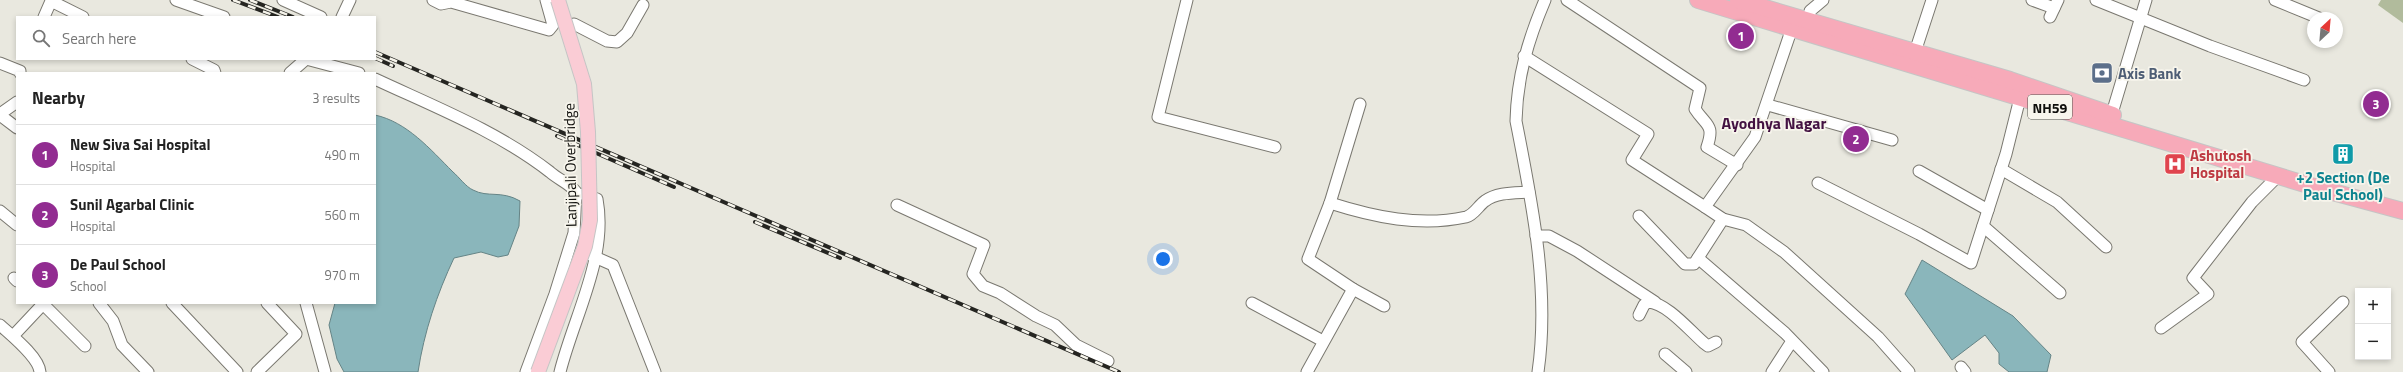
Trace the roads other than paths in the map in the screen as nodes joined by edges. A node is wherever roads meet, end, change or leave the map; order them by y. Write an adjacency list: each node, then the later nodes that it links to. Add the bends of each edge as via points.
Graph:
1 (51, 0): 24 (street); 25 (street)
2 (176, 0): 26 (street)
3 (350, 0): 28 (street)
4 (433, 0): 19 (street, via 440,4)
5 (546, 0): 19 (street, via 553,26 549,30)
6 (558, 0): 106 (main road, Lanjipali Overbridge, bridge, via 585,90 590,220 585,246)
7 (1187, 0): 53 (street, via 1158,118)
8 (1546, 0): 34 (street)
9 (1567, 0): 54 (street, via 1700,88 1695,109 1707,122 1712,134 1707,147)
10 (1698, 0): 32 (highway, NH59)
11 (1738, 0): 20 (highway)
12 (1823, 0): 30 (street, via 1810,11)
13 (1932, 0): 33 (street)
14 (2032, 0): 22 (street)
15 (2096, 0): 29 (street)
16 (2146, 0): 29 (street)
17 (2276, 0): 23 (street)
18 (288, 1): 27 (street)
19 (452, 1)
20 (1767, 4): 30 (highway)
21 (644, 5): 31 (street, via 627,33 617,42 607,41)
22 (2054, 8)
23 (2307, 13)
24 (44, 16)
25 (81, 16)
26 (221, 16)
27 (319, 16)
28 (342, 16)
29 (2140, 18): 44 (street); 50 (street)
30 (1809, 21): 33 (highway)
31 (574, 24)
32 (1792, 28): 45 (highway, NH59); 48 (street)
33 (1915, 52): 50 (highway, via 2010,80)
34 (1524, 56): 61 (street, via 1516,121); 65 (street, via 1648,134 1632,160)
35 (194, 60): 40 (street)
36 (305, 60): 41 (street)
37 (310, 60): 42 (street)
38 (0, 62): 39 (street)
39 (20, 72)
40 (215, 72)
41 (291, 72)
42 (355, 72)
43 (376, 79): 60 (street, via 469,122 533,159 551,174 572,186)
44 (2304, 80)
45 (2020, 98): 50 (highway, NH59); 55 (street)
46 (16, 103): 49 (street)
47 (1360, 104): 63 (street)
48 (1768, 105): 52 (street); 54 (street, via 1759,120 1755,137)
49 (0, 114): 51 (street)
50 (2110, 120): 57 (highway, NH59); 59 (highway)
51 (16, 127)
52 (1892, 140)
53 (1276, 146)
54 (1737, 165): 65 (street)
55 (2001, 169): 66 (street); 74 (street, via 2057,202)
56 (1919, 171): 66 (street)
57 (2278, 176): 59 (highway, NH59); 92 (street, via 2252,202 2194,278 2208,294)
58 (1818, 183): 72 (street, via 1919,234 1971,264)
59 (2319, 184): 62 (highway); 68 (highway, NH59)
60 (576, 192): 75 (street, via 574,233); 76 (street, via 596,199 600,231)
61 (1530, 192): 63 (street, via 1495,196 1485,201 1468,217 1425,221 1389,218); 73 (street)
62 (2403, 201)
63 (1330, 202): 78 (street, via 1308,259)
64 (897, 205): 99 (street, via 984,245 973,274 983,286 1055,325 1076,345)
65 (1705, 207): 70 (street)
66 (1988, 210): 72 (street)
67 (0, 211): 71 (street)
68 (2403, 211)
69 (1639, 216): 77 (street, via 1684,264 1694,264)
70 (1723, 219): 77 (street); 114 (street, via 1746,225 1784,252 1878,337)
71 (16, 224)
72 (1983, 226): 79 (street)
73 (1536, 236): 80 (street, via 1549,236 1577,251); 110 (street, via 1540,305)
74 (2106, 247)
75 (568, 248): 76 (street); 105 (street, via 555,294)
76 (595, 256): 107 (street); 108 (street, via 613,265)
77 (1698, 258): 95 (street)
78 (1353, 289): 89 (street); 94 (street)
79 (2060, 293)
80 (1655, 302): 90 (street, via 1644,305); 96 (street, via 1708,346)
81 (2342, 302): 115 (street, via 2302,342)
82 (1252, 303): 94 (street)
83 (42, 304): 93 (street)
84 (44, 304): 97 (street)
85 (100, 304): 101 (street, via 113,321 122,346)
86 (173, 304): 102 (street)
87 (268, 304): 103 (street, via 296,334)
88 (306, 304): 104 (street)
89 (1384, 306)
90 (1639, 315)
91 (0, 325): 93 (street)
92 (2161, 328)
93 (13, 336): 100 (street)
94 (1324, 341): 109 (street)
95 (1792, 341): 112 (street); 113 (street)
96 (1716, 342)
97 (85, 346)
98 (1665, 354): 111 (street)
99 (1108, 361)
100 (43, 371)
101 (148, 372)
102 (237, 372)
103 (257, 372)
104 (325, 372)
105 (526, 372)
106 (538, 372)
107 (560, 372)
108 (655, 372)
109 (1308, 372)
110 (1538, 372)
111 (1686, 372)
112 (1772, 372)
113 (1823, 372)
114 (1909, 372)
115 (2329, 372)

